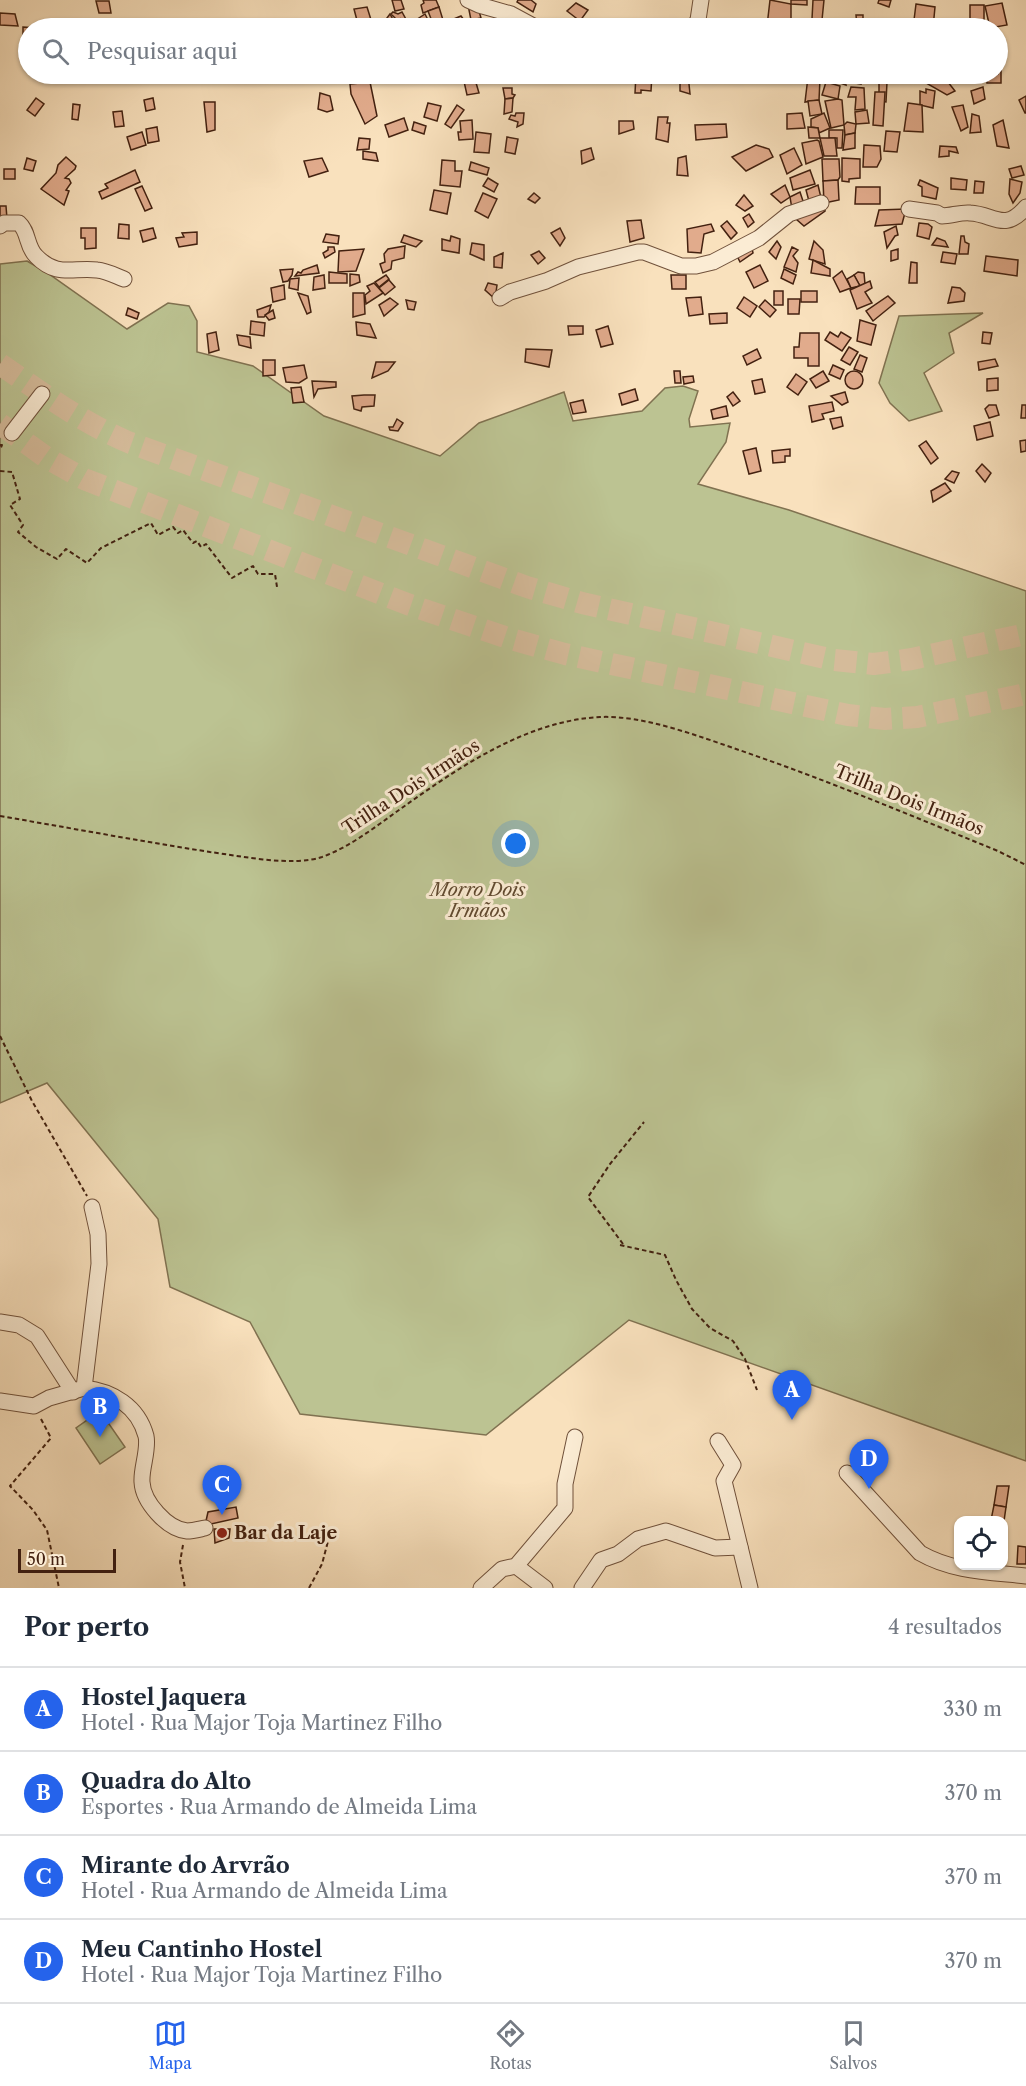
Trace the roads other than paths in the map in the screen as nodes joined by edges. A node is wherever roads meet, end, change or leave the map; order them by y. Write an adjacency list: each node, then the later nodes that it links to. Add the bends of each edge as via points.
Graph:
1 (468, 0): 3 (street)
2 (701, 0): 4 (street)
3 (518, 18)
4 (698, 18)
5 (821, 203): 10 (street, via 789,214 759,238 713,262 681,266 638,252 578,267)
6 (1026, 207): 7 (street, via 1005,220 968,212 942,216)
7 (909, 209)
8 (0, 226): 9 (street, via 19,223 34,255 55,268 99,270)
9 (124, 279)
10 (500, 298)
11 (42, 394): 12 (street)
12 (12, 433)
13 (92, 1207): 15 (street, via 99,1264)
14 (0, 1322): 15 (street, via 19,1325 37,1336)
15 (79, 1390): 16 (street, via 34,1406); 20 (street, via 97,1389 119,1398 134,1413 146,1437 142,1482 148,1501 173,1526 186,1531)
16 (0, 1401)
17 (575, 1437): 22 (street, via 565,1484 565,1508)
18 (718, 1441): 21 (street, via 733,1465 724,1481)
19 (847, 1473): 23 (street, via 920,1553 934,1562)
20 (205, 1528)
21 (740, 1547): 26 (street, via 716,1548 666,1531 638,1539 602,1560); 27 (street)
22 (516, 1566): 24 (street, via 502,1569); 25 (street)
23 (1026, 1576)
24 (481, 1588)
25 (544, 1588)
26 (582, 1588)
27 (750, 1588)

